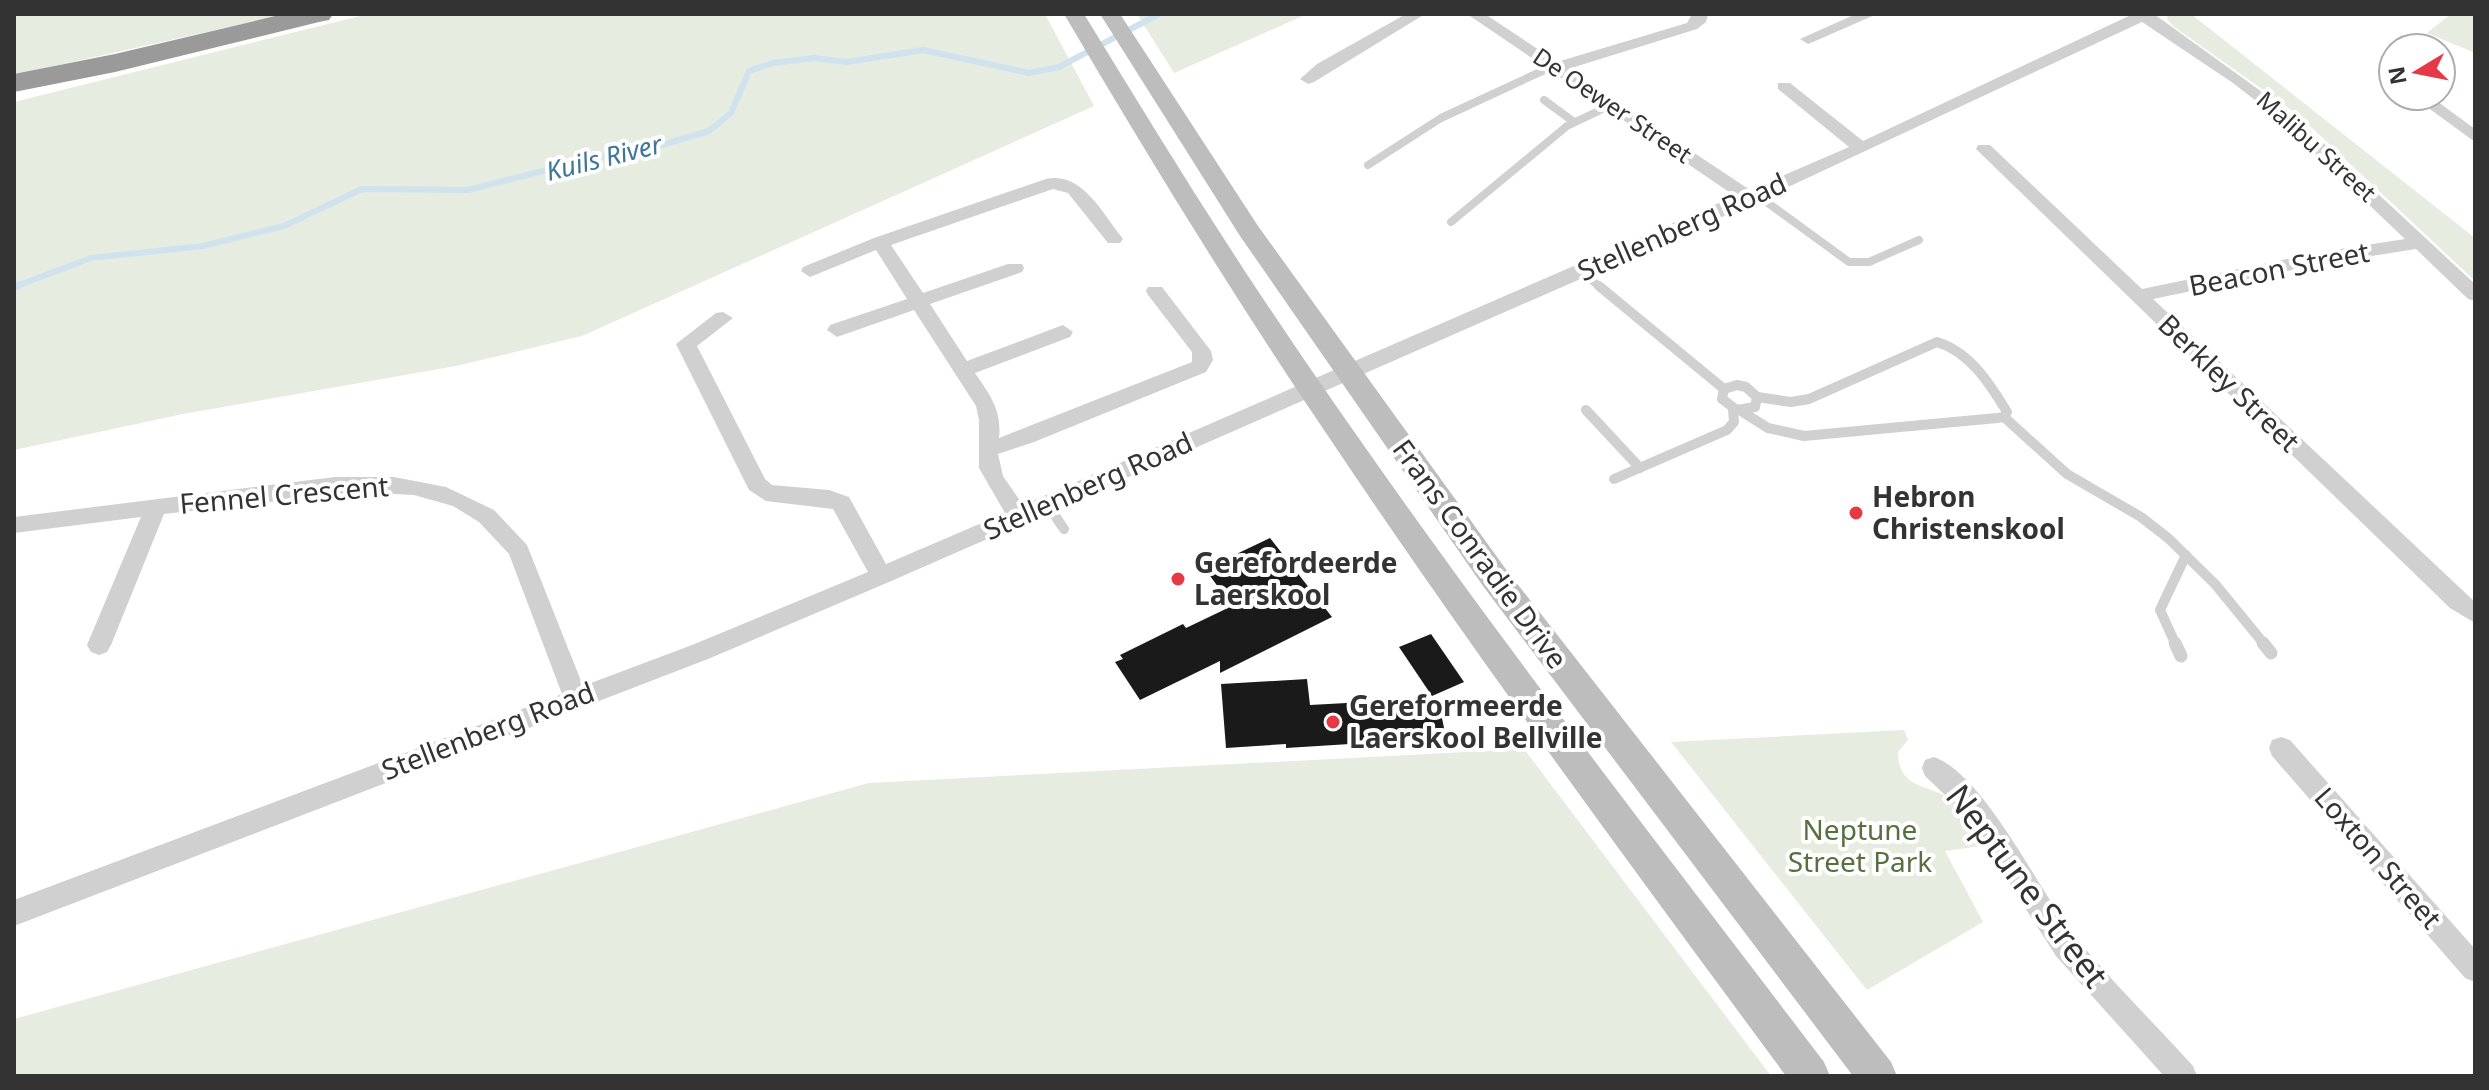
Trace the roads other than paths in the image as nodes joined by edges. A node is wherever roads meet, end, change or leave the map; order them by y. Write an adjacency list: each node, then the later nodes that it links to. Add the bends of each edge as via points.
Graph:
1 (319, 14): 10 (highway)
2 (1417, 14): 12 (street)
3 (1475, 14): 11 (street, De Oewer Street)
4 (1700, 14): 11 (street, via 1692,26)
5 (1869, 14): 9 (street)
6 (2143, 14): 21 (street, Stellenberg Road); 29 (street, Malibu Street, via 2285,116)
7 (1112, 16): 41 (street, Frans Conradie Drive, via 1249,231)
8 (1079, 22): 42 (street, Frans Conradie Drive)
9 (1808, 39)
10 (115, 63): 13 (highway); 15 (highway)
11 (1555, 67): 17 (street, De Oewer Street); 23 (lane, via 1441,118)
12 (1308, 79)
13 (14, 83)
14 (1784, 86): 21 (street)
15 (14, 92)
16 (1544, 100): 19 (lane)
17 (1611, 105): 19 (lane); 24 (street, De Oewer Street)
18 (2442, 112): 20 (street)
19 (1574, 122): 25 (lane)
20 (2474, 135)
21 (1861, 148): 24 (street, Stellenberg Road)
22 (1984, 149): 35 (street, Berkley Street)
23 (1368, 165)
24 (1753, 196): 27 (lane, via 1849,262 1869,262); 32 (street, Stellenberg Road)
25 (1451, 222)
26 (1114, 239): 28 (street, via 1074,189 1056,182)
27 (1919, 240)
28 (880, 242): 31 (street); 36 (street)
29 (2420, 243): 34 (street, Malibu Street); 35 (street, Beacon Street)
30 (1015, 268): 36 (street)
31 (810, 271)
32 (1581, 271): 41 (street, Stellenberg Road); 43 (lane)
33 (1155, 291): 48 (street, via 1201,351 1199,367)
34 (2475, 295)
35 (2138, 296): 58 (street, Berkley Street)
36 (921, 302): 38 (street); 40 (street)
37 (723, 318): 57 (street, via 686,344 757,484 766,493 843,504)
38 (837, 330)
39 (1063, 332): 40 (street)
40 (965, 369): 48 (street, via 992,418)
41 (1350, 371): 42 (street, Stellenberg Road); 68 (street, Frans Conradie Drive, via 1494,577)
42 (1311, 388): 51 (street, Stellenberg Road); 67 (street, Frans Conradie Drive, via 1586,776)
43 (1724, 389): 44 (lane, via 1746,387); 46 (lane, via 1722,399)
44 (1757, 397): 46 (lane, via 1755,407); 47 (lane, via 1809,399 1941,342 1964,355 2006,410)
45 (1586, 410): 49 (lane)
46 (1737, 410): 47 (lane, via 1768,428 1804,436); 49 (lane, via 1727,430)
47 (2004, 417): 56 (lane, via 2070,476 2137,514)
48 (988, 449): 53 (street, via 993,478)
49 (1640, 468): 50 (lane)
50 (1614, 479)
51 (1047, 504): 53 (street, Stellenberg Road); 55 (lane)
52 (156, 507): 54 (street, Fennel Crescent); 59 (street); 62 (street, Fennel Crescent, via 368,484 412,486 463,501 494,520 519,551)
53 (1019, 516): 57 (street, Stellenberg Road)
54 (14, 525)
55 (1064, 529)
56 (2186, 555): 60 (lane); 61 (lane, via 2160,610)
57 (881, 576): 62 (street, Stellenberg Road, via 700,652)
58 (2475, 614)
59 (99, 645)
60 (2271, 653)
61 (2181, 656)
62 (575, 697): 65 (street, Stellenberg Road)
63 (2281, 748): 66 (street, Loxton Street)
64 (1934, 768): 69 (street, Neptune Street, via 1974,806 2066,947)
65 (14, 913)
66 (2475, 969)
67 (1810, 1076)
68 (1877, 1076)
69 (2183, 1076)

